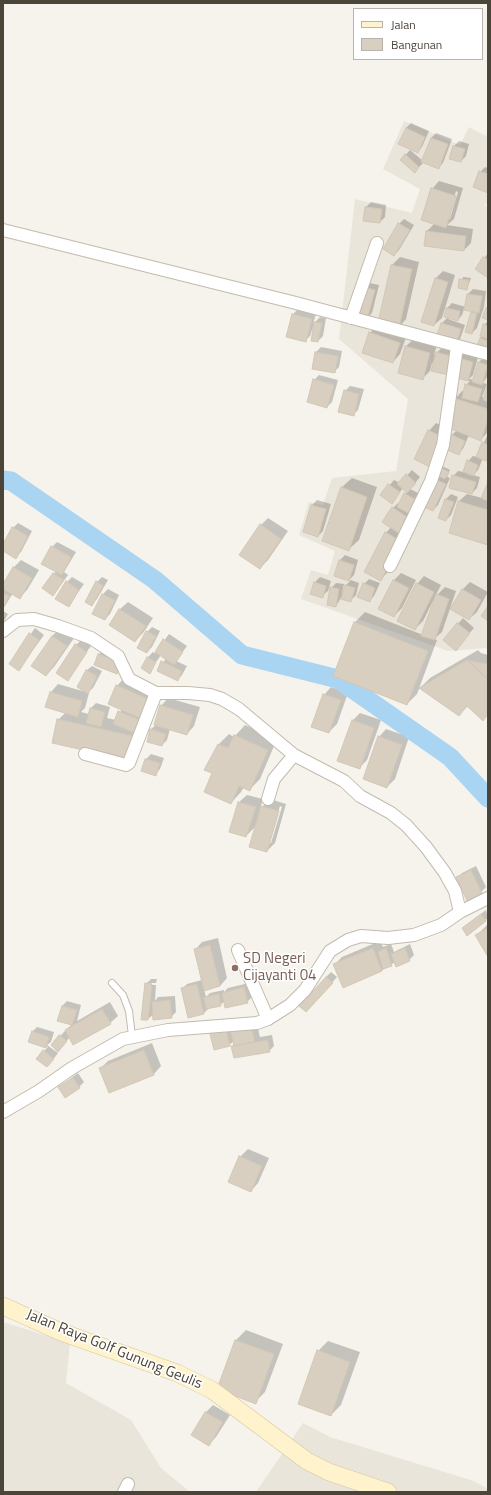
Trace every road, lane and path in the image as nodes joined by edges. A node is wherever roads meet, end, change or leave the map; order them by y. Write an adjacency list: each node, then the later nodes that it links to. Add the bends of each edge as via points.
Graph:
1 (3, 230): 3 (street)
2 (377, 243): 3 (street)
3 (351, 318): 4 (street)
4 (457, 346): 5 (street); 6 (street, via 443,445 431,481)
5 (488, 354)
6 (390, 566)
7 (3, 631): 8 (street, via 17,620 34,619 91,638 118,656 129,679)
8 (156, 693): 9 (street, via 129,763 126,765); 10 (street, via 188,693 222,699 239,709)
9 (85, 754)
10 (294, 755): 11 (street, via 274,779); 13 (street, via 344,781 360,796 391,813 406,825 445,873 455,892)
11 (268, 799)
12 (488, 898): 13 (street)
13 (460, 912): 16 (street, via 441,925 414,935 388,938 361,936 348,940 330,951 305,990 290,1005)
14 (238, 950): 16 (street)
15 (112, 983): 17 (lane, via 123,995 129,1012)
16 (268, 1019): 17 (street, via 257,1023 168,1030)
17 (132, 1036): 18 (street, via 72,1068)
18 (3, 1112)
19 (3, 1306): 20 (main road, Jalan Raya Golf Gunung Geulis, via 61,1332 177,1373 212,1390 307,1461 329,1472)
20 (388, 1492)

